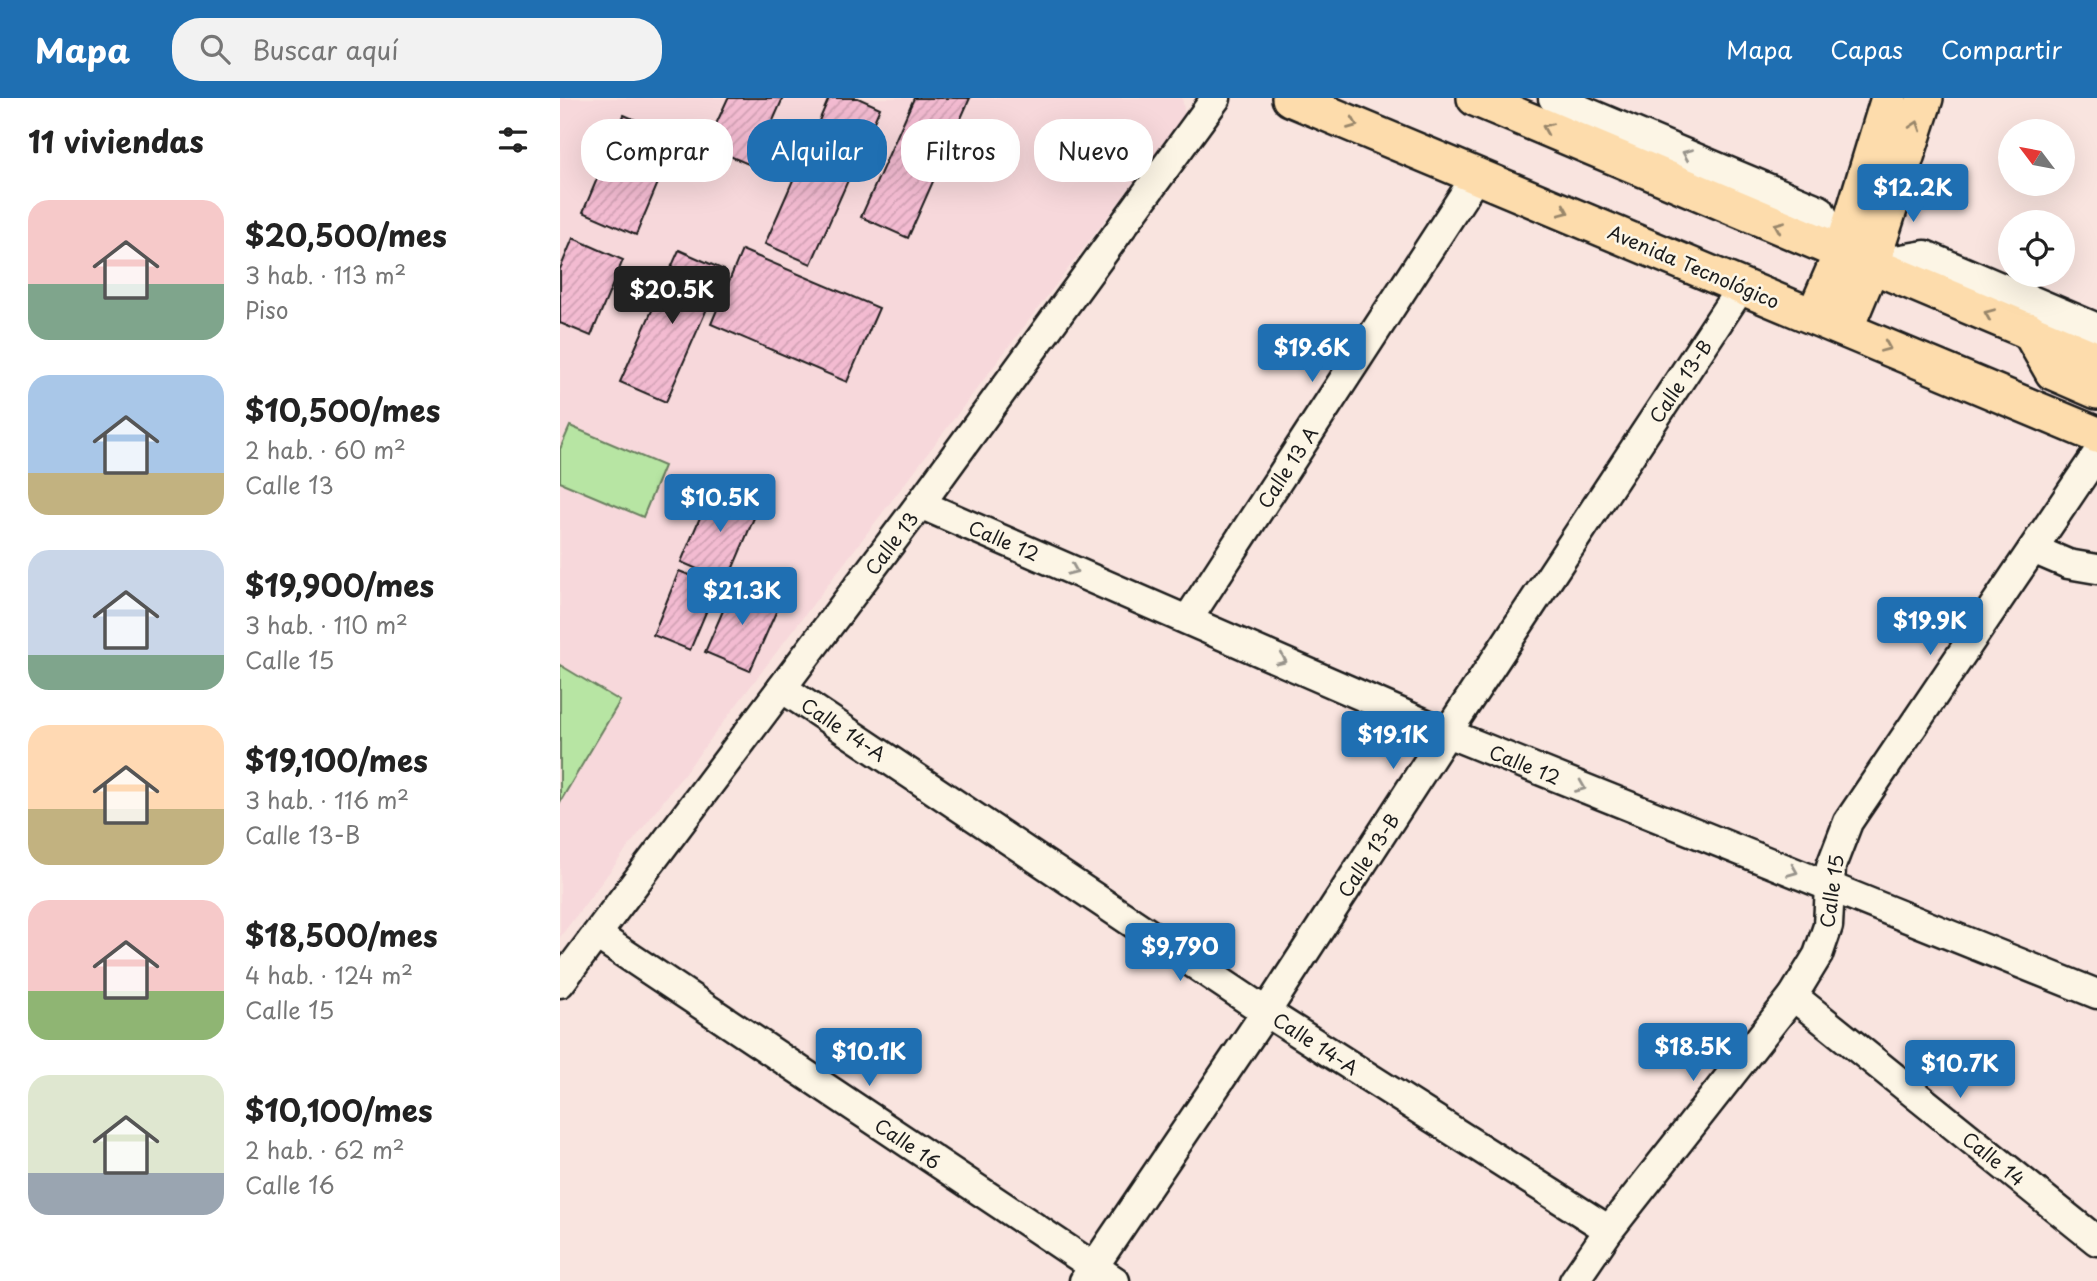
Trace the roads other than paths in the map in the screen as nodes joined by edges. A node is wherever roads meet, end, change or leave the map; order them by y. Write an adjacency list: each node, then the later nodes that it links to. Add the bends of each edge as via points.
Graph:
1 (1216, 98): 18 (street, Calle 13)
2 (1290, 98): 7 (main road, Avenida Tecnológico, one-way to 7)
3 (1475, 98): 8 (main road, one-way to 3)
4 (1553, 98): 8 (street, one-way to 4)
5 (1889, 98): 9 (main road)
6 (1925, 98): 9 (main road, one-way to 6)
7 (1477, 175): 10 (main road, Avenida Tecnológico, one-way to 10); 21 (street, Calle 13 A)
8 (1717, 183): 9 (main road, one-way to 8)
9 (1856, 258): 11 (main road); 12 (street, via 1925,255); 13 (main road, one-way to 9)
10 (1742, 286): 11 (main road, Avenida Tecnológico); 23 (street, Calle 13-B)
11 (1830, 323): 16 (main road, Avenida Tecnológico, one-way to 16)
12 (2097, 328)
13 (2029, 330): 14 (main road); 15 (main road, via 2053,372)
14 (2097, 360)
15 (2097, 391)
16 (2097, 435)
17 (2097, 454): 19 (street, Calle 15)
18 (920, 504): 21 (street, Calle 12, one-way to 21); 22 (street, Calle 13)
19 (2033, 549): 20 (street, via 2068,564); 24 (street, Calle 15, via 1848,822 1831,866)
20 (2097, 569)
21 (1188, 619): 23 (street, Calle 12, one-way to 23)
22 (782, 688): 25 (street, Calle 13); 29 (street, Calle 14-A)
23 (1447, 733): 24 (street, Calle 12, one-way to 24); 29 (street, Calle 13-B)
24 (1829, 886): 27 (street, Calle 12); 28 (street, Calle 15, via 1828,926 1818,955)
25 (597, 935): 26 (street, Calle 13); 32 (street, Calle 16)
26 (560, 984)
27 (2097, 994)
28 (1793, 996): 30 (street, Calle 15); 31 (street, Calle 14)
29 (1266, 1012): 30 (street, Calle 14-A); 32 (street, Calle 13-B)
30 (1609, 1230): 33 (street, Calle 15)
31 (2097, 1241)
32 (1097, 1276)
33 (1574, 1281)

